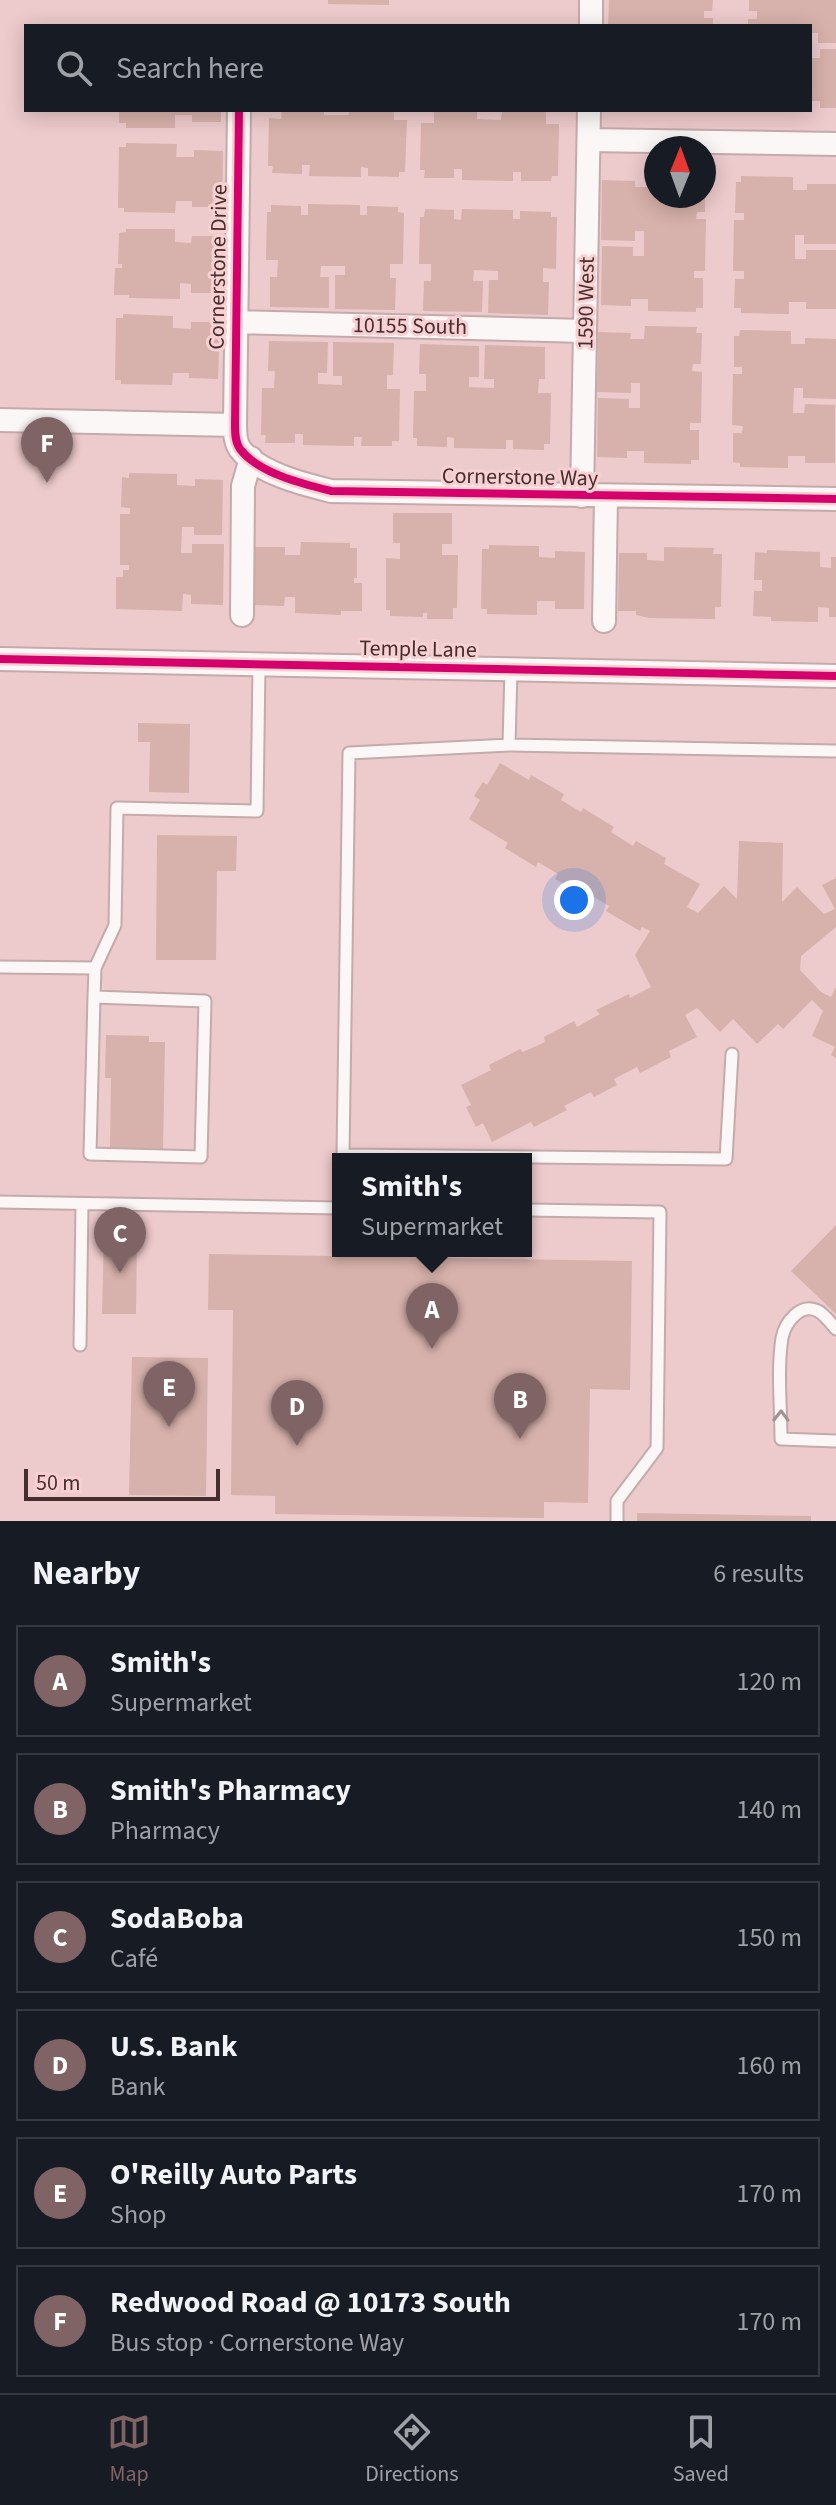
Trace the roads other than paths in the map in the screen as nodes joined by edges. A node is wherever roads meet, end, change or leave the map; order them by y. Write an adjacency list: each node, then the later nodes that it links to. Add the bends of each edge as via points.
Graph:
1 (591, 0): 2 (street)
2 (591, 24)
3 (239, 112): 7 (street, Cornerstone Drive)
4 (589, 112): 5 (street, 1590 West)
5 (589, 140): 6 (street); 8 (street, 1590 West)
6 (836, 144)
7 (235, 322): 8 (street, 10155 South); 10 (street, Cornerstone Drive)
8 (585, 331): 12 (street, 1590 West)
9 (0, 420): 10 (street)
10 (235, 425): 11 (street, via 235,440)
11 (251, 458): 12 (street, Cornerstone Way, via 300,484 331,491); 15 (street, via 243,486)
12 (582, 496): 13 (street, Cornerstone Way)
13 (606, 496): 14 (street, Cornerstone Way); 16 (street)
14 (836, 499)
15 (242, 615)
16 (604, 621)
17 (0, 659): 18 (street, Temple Lane)
18 (259, 664): 19 (street, Temple Lane); 24 (lane, via 257,811 117,808 115,925)
19 (511, 669): 20 (street, Temple Lane); 21 (lane)
20 (836, 676)
21 (509, 745): 22 (lane); 27 (lane, via 349,753)
22 (836, 751)
23 (0, 967): 24 (lane)
24 (95, 968): 25 (lane)
25 (94, 997): 25 (lane, via 205,1001 201,1157 90,1154)
26 (732, 1054): 28 (lane, via 726,1159)
27 (343, 1153)
28 (532, 1157)
29 (0, 1202): 30 (lane)
30 (82, 1204): 31 (lane); 34 (lane)
31 (332, 1208)
32 (532, 1210): 36 (lane, via 660,1212 657,1448 617,1501)
33 (836, 1329): 35 (lane, one-way to 33, via 781,1439 787,1325 798,1313 811,1310)
34 (80, 1345)
35 (836, 1441)
36 (617, 1521)

